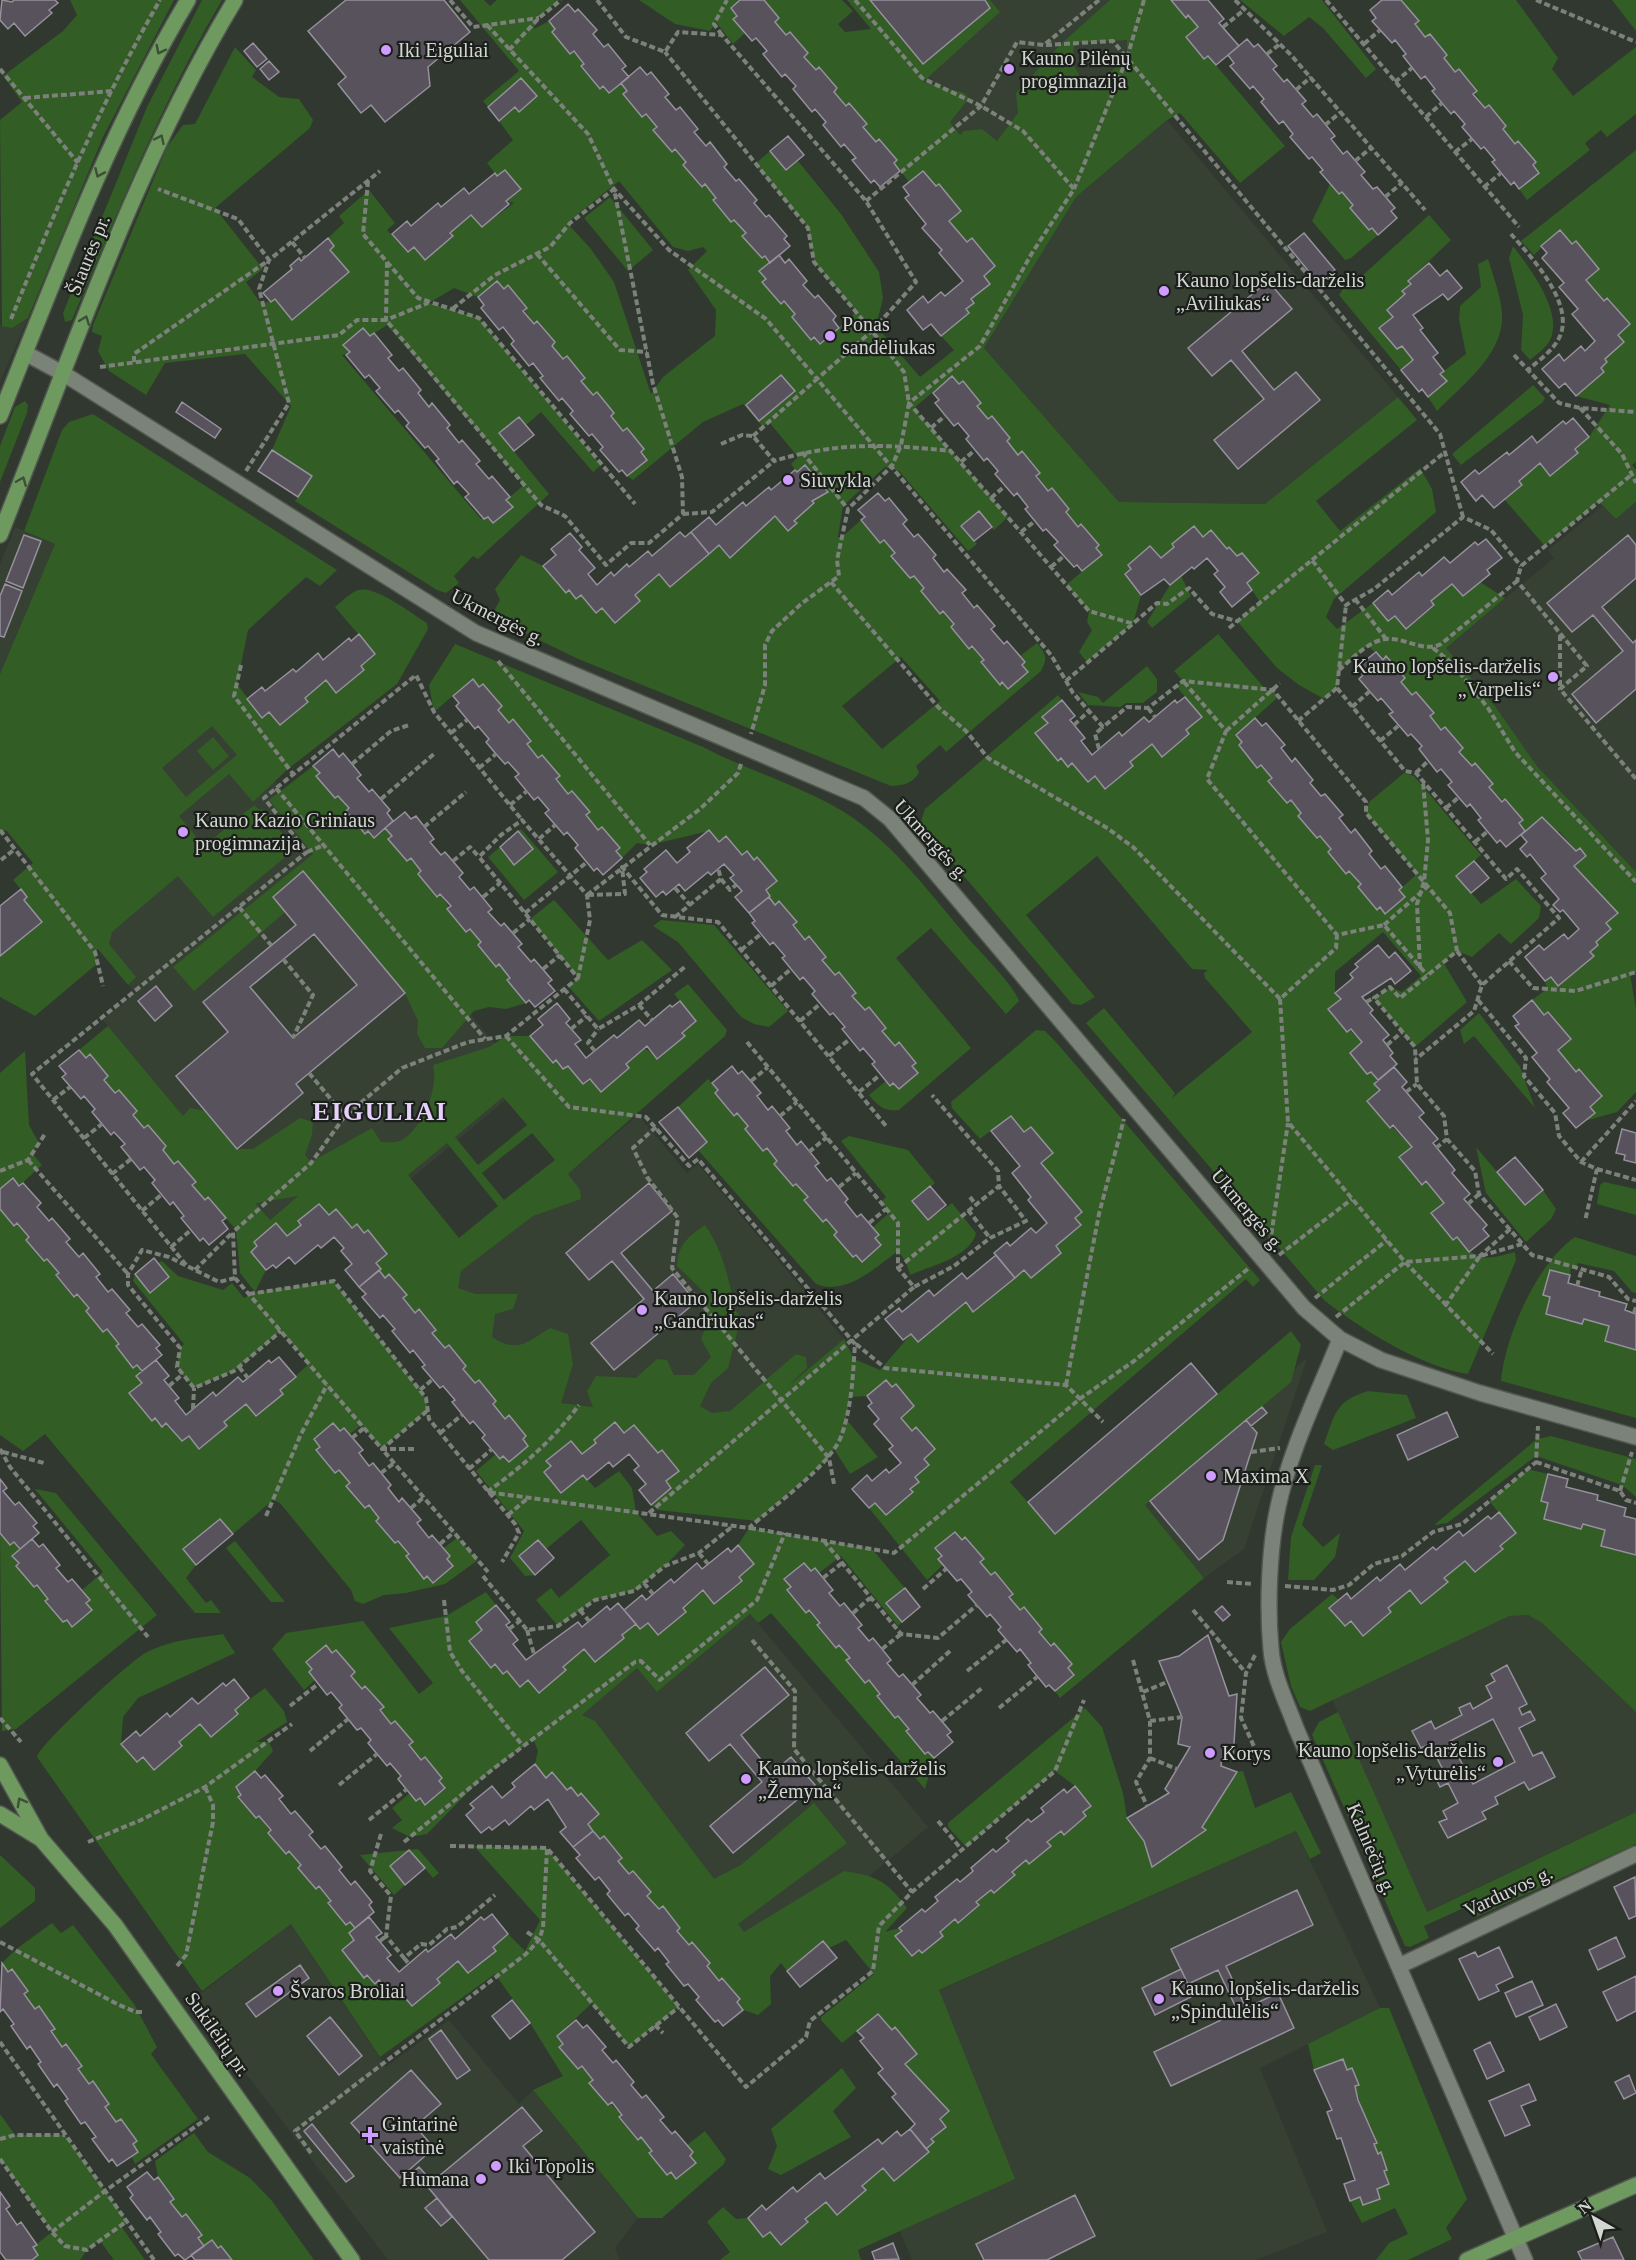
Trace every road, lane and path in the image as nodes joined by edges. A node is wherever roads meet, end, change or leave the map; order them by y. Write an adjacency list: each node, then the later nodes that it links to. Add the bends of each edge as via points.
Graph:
1 (160, 0): 33 (path)
2 (188, 0): 70 (main road, Šiaurės pr., one-way to 70, via 100,171)
3 (235, 0): 75 (main road, Šiaurės pr., one-way to 3, via 160,137)
4 (450, 0): 16 (path, via 473,27)
5 (561, 0): 15 (path)
6 (597, 0): 25 (path, via 626,37)
7 (728, 0): 19 (path, via 714,24)
8 (855, 0): 36 (path, via 922,78)
9 (1099, 0): 23 (path)
10 (1144, 0): 27 (path)
11 (1235, 0): 14 (path)
12 (1326, 0): 22 (path)
13 (1536, 0): 20 (path)
14 (1244, 10): 17 (path); 21 (path)
15 (539, 18): 16 (path); 24 (path)
16 (487, 25): 24 (path)
17 (1223, 27)
18 (1380, 30): 22 (path)
19 (722, 35): 25 (path, via 678,32); 54 (path)
20 (1636, 42)
21 (1280, 44): 26 (path); 30 (path)
22 (1364, 44): 31 (path)
23 (1044, 45): 27 (path, via 1113,41); 36 (path, via 1017,42)
24 (509, 50): 51 (path, via 588,134)
25 (665, 52): 67 (path, via 808,228 814,261)
26 (1267, 54)
27 (1127, 58): 52 (path); 90 (path, via 1440,434)
28 (1412, 68): 31 (path)
29 (0, 69): 34 (path)
30 (1311, 77): 32 (path); 37 (path)
31 (1395, 82): 38 (path)
32 (1296, 90)
33 (112, 91): 34 (path); 44 (path)
34 (24, 98): 44 (path)
35 (1442, 103): 38 (path)
36 (981, 106): 52 (path, via 1023,131); 54 (path)
37 (1341, 112): 39 (path); 41 (path)
38 (1426, 117): 42 (path)
39 (1325, 125)
40 (1472, 139): 42 (path)
41 (1371, 147): 43 (path); 48 (path)
42 (1455, 152): 49 (path)
43 (1355, 161)
44 (78, 163): 65 (path)
45 (380, 171): 47 (path)
46 (1501, 173): 49 (path)
47 (368, 180): 58 (path); 62 (path, via 363,234)
48 (1402, 183): 53 (path); 55 (path)
49 (1484, 187): 56 (path)
50 (158, 189): 61 (path, via 238,219)
51 (614, 189): 59 (path, via 570,223 550,248); 69 (path); 76 (path, via 669,250 766,318)
52 (1074, 189): 77 (path, via 1032,253 980,346)
53 (1385, 197)
54 (866, 201): 67 (path, via 916,282)
55 (1425, 210)
56 (1519, 227)
57 (1511, 234): 74 (path, via 1550,282 1563,324 1558,340)
58 (291, 242): 60 (path); 61 (path)
59 (537, 254): 64 (path, via 495,275); 69 (path, via 620,350)
60 (304, 258)
61 (269, 260): 68 (path, via 259,289); 72 (path, via 134,354)
62 (387, 262): 63 (path, via 418,298); 66 (path)
63 (428, 303): 64 (path); 66 (path)
64 (451, 310): 99 (path, via 479,318)
65 (11, 320)
66 (386, 320): 68 (path, via 357,320 339,335); 101 (path, via 541,505 565,516 606,565 631,543 649,543)
67 (872, 331): 76 (path); 77 (path, via 904,372)
68 (274, 343): 72 (path); 96 (path, via 289,403)
69 (647, 352): 101 (path, via 682,477)
70 (25, 353): 75 (street, Ukmergės g.); 81 (main road, Šiaurės pr.)
71 (1514, 355): 74 (path)
72 (134, 362): 73 (path)
73 (100, 367)
74 (1528, 370): 78 (path, via 1559,403)
75 (64, 374): 96 (street, Ukmergės g.); 105 (main road, Šiaurės pr., one-way to 75)
76 (817, 379): 83 (path); 85 (path)
77 (909, 403): 82 (path); 86 (path)
78 (1580, 408): 79 (path); 94 (path, via 1622,454)
79 (1636, 412)
80 (946, 415): 82 (path)
81 (0, 416)
82 (931, 428): 88 (path)
83 (753, 436): 84 (path, via 742,435); 91 (path)
84 (721, 444)
85 (873, 444): 86 (path); 89 (path); 93 (path)
86 (901, 445): 88 (path); 93 (path)
87 (975, 450): 92 (path)
88 (951, 451): 92 (path)
89 (802, 452): 91 (path); 100 (path)
90 (1445, 452): 102 (path); 107 (path)
91 (774, 460): 101 (path, via 712,512)
92 (961, 462): 98 (path)
93 (892, 466): 100 (path); 123 (path, via 1051,655)
94 (1630, 476): 95 (path); 109 (path)
95 (1636, 483)
96 (238, 484): 117 (street, Ukmergės g.)
97 (1005, 486): 98 (path)
98 (991, 498): 104 (path)
99 (634, 504)
100 (848, 509): 111 (path, via 837,560 839,576)
101 (684, 514)
102 (1463, 517): 109 (path, via 1491,530); 112 (path, via 1374,589)
103 (1035, 521): 104 (path)
104 (1021, 532): 108 (path)
105 (0, 535)
106 (1064, 556): 108 (path)
107 (1312, 560): 113 (path); 114 (path)
108 (1052, 567): 115 (path, via 1089,611)
109 (1521, 567): 110 (path)
110 (1516, 581): 118 (path); 120 (path)
111 (831, 582): 143 (path, via 772,631 765,645 765,685); 217 (path, via 938,708 966,731 988,758 1133,847)
112 (1355, 598): 113 (path); 119 (path)
113 (1346, 605): 122 (path)
114 (1237, 621): 115 (path, via 1212,614 1189,588 1167,604 1157,603); 116 (path)
115 (1134, 624): 123 (path)
116 (1229, 628)
117 (476, 633): 143 (street, Ukmergės g.); 169 (path)
118 (1560, 634): 127 (path); 127 (path, via 1587,666)
119 (1386, 639): 120 (path); 122 (path, via 1369,646)
120 (1433, 648): 180 (path, via 1452,663 1488,708 1515,752)
121 (241, 665): 151 (path, via 234,696)
122 (1339, 670): 126 (path)
123 (1066, 681): 132 (path)
124 (1183, 681): 128 (path); 131 (path); 140 (path)
125 (1280, 683): 128 (path)
126 (1337, 688): 130 (path); 135 (path)
127 (1560, 688): 152 (path)
128 (1273, 690): 135 (path); 140 (path)
129 (1370, 691): 130 (path)
130 (1352, 707): 142 (path)
131 (1148, 708): 133 (path); 139 (path, via 1127,707)
132 (1089, 711): 137 (path); 139 (path)
133 (1155, 717)
134 (467, 720): 141 (path)
135 (1298, 721): 182 (path, via 1366,802 1366,813)
136 (409, 724): 148 (path, via 391,731)
137 (1074, 725)
138 (1398, 726): 142 (path)
139 (1103, 727): 144 (path, via 1095,734)
140 (1226, 730): 196 (path, via 1207,779)
141 (451, 733): 149 (path); 151 (path, via 434,712 416,675)
142 (1380, 741): 150 (path, via 1405,771)
143 (747, 748): 169 (path, via 738,772 700,809); 249 (street, Ukmergės g., via 864,798 890,819)
144 (1099, 749)
145 (434, 754): 158 (path)
146 (496, 754): 149 (path)
147 (1428, 761): 150 (path)
148 (352, 764)
149 (479, 768): 159 (path)
150 (1416, 773): 153 (path)
151 (293, 774): 154 (path)
152 (1636, 779)
153 (1423, 781): 160 (path); 182 (path, via 1428,840)
154 (276, 788): 168 (path); 171 (path, via 264,798)
155 (527, 790): 159 (path)
156 (466, 792): 163 (path)
157 (1459, 797): 160 (path)
158 (381, 799)
159 (510, 805): 161 (path)
160 (1446, 808): 167 (path)
161 (522, 820): 166 (path); 172 (path, via 501,834)
162 (555, 825): 166 (path)
163 (424, 827)
164 (0, 830): 170 (path)
165 (1488, 831): 167 (path)
166 (538, 839): 178 (path)
167 (1475, 842): 202 (path, via 1506,879 1517,869 1559,918)
168 (324, 845): 171 (path); 231 (path)
169 (651, 845): 176 (path)
170 (15, 849): 173 (path); 212 (path, via 94,952)
171 (308, 852): 189 (path)
172 (479, 857): 174 (path, via 471,847); 181 (path)
173 (1, 860)
174 (453, 861)
175 (587, 862): 178 (path)
176 (622, 867): 186 (path); 186 (path, via 625,894); 191 (path, via 662,915)
177 (718, 868): 179 (path)
178 (570, 875): 186 (path); 190 (path)
179 (721, 879): 183 (path, via 730,890); 188 (path)
180 (1636, 882)
181 (500, 883): 187 (path); 190 (path)
182 (1426, 884): 185 (path); 199 (path, via 1450,913)
183 (736, 885)
184 (675, 888): 188 (path)
185 (1422, 891): 193 (path); 204 (path, via 1417,904)
186 (587, 895): 209 (path, via 590,920)
187 (483, 897)
188 (690, 905): 191 (path)
189 (240, 907): 197 (path); 246 (path, via 32,1074)
190 (525, 913): 192 (path)
191 (675, 917): 198 (path, via 718,922)
192 (530, 919): 194 (path); 200 (path)
193 (1384, 925): 196 (path); 204 (path)
194 (513, 933)
195 (761, 934): 198 (path)
196 (1337, 935): 217 (path, via 1336,948)
197 (271, 945)
198 (741, 950): 213 (path)
199 (1457, 951): 208 (path); 211 (path)
200 (560, 955): 205 (path); 209 (path)
201 (283, 959): 229 (path, via 313,995)
202 (1509, 961): 207 (path, via 1533,988 1576,991); 211 (path)
203 (686, 966): 221 (path)
204 (1420, 968): 208 (path)
205 (543, 969)
206 (790, 969): 213 (path)
207 (1636, 972)
208 (1427, 975): 214 (path, via 1400,998)
209 (579, 978): 215 (path)
210 (1386, 982): 214 (path)
211 (1482, 985): 218 (path)
212 (103, 986)
213 (771, 986): 224 (path)
214 (1390, 987): 216 (path)
215 (564, 989): 222 (path); 228 (path)
216 (1374, 998): 219 (path); 227 (path)
217 (1280, 999): 252 (path)
218 (1477, 999): 236 (path, via 1474,1011); 264 (path, via 1526,1058 1524,1077 1556,1113 1559,1136)
219 (1366, 1002)
220 (820, 1004): 224 (path)
221 (639, 1005): 223 (path); 226 (path)
222 (587, 1016): 225 (path); 226 (path)
223 (652, 1020)
224 (800, 1021): 235 (path)
225 (571, 1029)
226 (598, 1029): 234 (path, via 588,1044)
227 (1402, 1032): 233 (path); 236 (path, via 1415,1047)
228 (506, 1036): 231 (path); 255 (path, via 569,1107 638,1115)
229 (293, 1038)
230 (850, 1039): 235 (path)
231 (485, 1040): 250 (path, via 468,1042 402,1068)
232 (747, 1042): 237 (path)
233 (1387, 1045)
234 (594, 1051)
235 (829, 1056): 243 (path)
236 (1416, 1059): 241 (path)
237 (768, 1067): 240 (path); 248 (path)
238 (309, 1073): 250 (path)
239 (880, 1075): 243 (path)
240 (751, 1081)
241 (1417, 1084): 244 (path); 259 (path, via 1444,1116)
242 (70, 1087): 246 (path)
243 (859, 1092): 254 (path)
244 (1406, 1092)
245 (932, 1095): 270 (path, via 998,1171)
246 (53, 1100): 258 (path)
247 (1636, 1101): 264 (path)
248 (797, 1102): 251 (path); 257 (path)
249 (1129, 1102): 291 (street, Ukmergės g.); 318 (path, via 1099,1214)
250 (345, 1116): 285 (path, via 311,1162)
251 (780, 1116)
252 (1288, 1122): 275 (path); 291 (path)
253 (102, 1124): 258 (path)
254 (886, 1126)
255 (656, 1127): 309 (path, via 689,1166 698,1159); 323 (path, via 633,1148 647,1177 678,1218 672,1268)
256 (45, 1134): 263 (path)
257 (826, 1137): 261 (path); 267 (path)
258 (84, 1138): 268 (path)
259 (1447, 1139): 260 (path); 272 (path, via 1475,1171)
260 (1437, 1148)
261 (809, 1152)
262 (131, 1159): 268 (path)
263 (28, 1160): 266 (path); 297 (path)
264 (1581, 1162): 265 (path)
265 (1597, 1169): 269 (path); 281 (path)
266 (0, 1171)
267 (856, 1173): 271 (path); 278 (path)
268 (112, 1174): 280 (path)
269 (1636, 1180)
270 (999, 1186): 276 (path); 286 (path, via 1026,1221)
271 (839, 1187)
272 (1479, 1194): 277 (path); 283 (path)
273 (161, 1195): 280 (path)
274 (970, 1197): 276 (path)
275 (1352, 1199): 287 (path); 291 (path)
276 (976, 1204): 279 (path)
277 (1468, 1204)
278 (886, 1209): 282 (path); 294 (path, via 898,1223)
279 (968, 1210): 286 (path); 294 (path)
280 (142, 1211): 289 (path)
281 (1585, 1221)
282 (868, 1223)
283 (1510, 1229): 288 (path); 290 (path)
284 (191, 1230): 289 (path)
285 (233, 1232): 296 (path); 298 (path)
286 (990, 1238): 300 (path, via 954,1266)
287 (1387, 1240): 292 (path); 305 (path)
288 (1522, 1244): 290 (path); 295 (path, via 1532,1255)
289 (171, 1247): 293 (path)
290 (1480, 1256): 292 (path); 303 (path)
291 (1264, 1262): 305 (street, Ukmergės g.); 322 (path)
292 (1405, 1262): 303 (path); 307 (path)
293 (186, 1265): 296 (path); 297 (path, via 142,1250)
294 (898, 1268): 300 (path)
295 (1582, 1269): 299 (path); 302 (path, via 1609,1277 1628,1299)
296 (195, 1270): 298 (path, via 219,1282)
297 (128, 1274): 314 (path, via 128,1285 180,1348 177,1367)
298 (235, 1278): 301 (path)
299 (1577, 1286)
300 (914, 1287): 309 (path)
301 (249, 1294): 308 (path); 321 (path, via 334,1281)
302 (1636, 1301)
303 (1445, 1306): 312 (path)
304 (1636, 1306): 306 (path)
305 (1304, 1308): 307 (street, Ukmergės g.)
306 (1634, 1313)
307 (1324, 1326): 310 (street, Ukmergės g.)
308 (281, 1331): 313 (path); 317 (path)
309 (851, 1338): 311 (path); 323 (path)
310 (1340, 1339): 333 (street, Ukmergės g., via 1381,1360); 337 (street, Kalniečių g.)
311 (855, 1344): 318 (path, via 885,1368); 340 (path, via 852,1388 842,1435)
312 (1493, 1354)
313 (239, 1367): 315 (path); 320 (path)
314 (183, 1374): 319 (path); 320 (path)
315 (248, 1378)
316 (433, 1379): 321 (path)
317 (327, 1385): 330 (path); 355 (path)
318 (1066, 1385): 322 (path)
319 (169, 1386)
320 (194, 1388): 325 (path)
321 (420, 1390): 326 (path)
322 (1081, 1398): 328 (path); 360 (path, via 894,1553)
323 (782, 1399): 340 (path); 353 (path)
324 (579, 1405): 348 (path, via 532,1457)
325 (193, 1409)
326 (428, 1410): 331 (path, via 429,1419); 334 (path)
327 (462, 1414): 331 (path)
328 (1103, 1422)
329 (1538, 1425): 342 (path)
330 (364, 1428): 332 (path); 334 (path)
331 (440, 1433): 344 (path)
332 (352, 1438)
333 (1634, 1444): 347 (path)
334 (382, 1449): 335 (path); 341 (path)
335 (414, 1449)
336 (492, 1449): 344 (path)
337 (1296, 1449): 339 (path, via 1277,1447); 372 (street, Kalniečių g., via 1278,1506)
338 (1, 1450): 343 (path); 386 (path, via 10,1467)
339 (1251, 1452)
340 (829, 1458): 346 (path); 357 (path)
341 (394, 1462): 345 (path); 349 (path)
342 (1536, 1462): 347 (path); 372 (path, via 1462,1524 1433,1532 1402,1556 1374,1564 1349,1585 1333,1590)
343 (44, 1463)
344 (469, 1469): 348 (path)
345 (381, 1473)
346 (834, 1484)
347 (1620, 1491): 351 (path, via 1626,1500)
348 (487, 1492): 350 (path); 354 (path)
349 (424, 1497): 352 (path); 358 (path)
350 (529, 1497): 353 (path); 354 (path)
351 (1636, 1503)
352 (411, 1508)
353 (649, 1514): 356 (path)
354 (508, 1515): 363 (path, via 519,1533)
355 (266, 1516)
356 (733, 1526): 357 (path); 362 (path)
357 (749, 1528): 359 (path)
358 (454, 1532): 361 (path); 367 (path)
359 (785, 1533): 360 (path); 412 (path, via 757,1600 660,1680 642,1661 635,1662)
360 (823, 1539): 364 (path)
361 (440, 1544)
362 (699, 1553): 365 (path); 371 (path, via 665,1566)
363 (502, 1562)
364 (842, 1563): 369 (path); 375 (path)
365 (708, 1564)
366 (946, 1569): 373 (path)
367 (488, 1572)
368 (483, 1576): 381 (path)
369 (823, 1578)
370 (1227, 1582): 372 (path)
371 (644, 1583): 374 (path); 378 (path, via 634,1591 595,1600)
372 (1271, 1585): 448 (street, Kalniečių g., via 1271,1650 1280,1685)
373 (923, 1589)
374 (652, 1594)
375 (870, 1598): 380 (path); 385 (path)
376 (444, 1600): 412 (path, via 450,1652)
377 (977, 1605): 385 (path, via 938,1638)
378 (580, 1610): 382 (path); 384 (path, via 558,1626)
379 (1193, 1610): 395 (path)
380 (853, 1613)
381 (520, 1621): 383 (path); 384 (path)
382 (589, 1621)
383 (509, 1629)
384 (527, 1630): 391 (path)
385 (901, 1634): 389 (path)
386 (148, 1637)
387 (752, 1640): 434 (path, via 795,1691 794,1749)
388 (1006, 1640): 394 (path)
389 (882, 1649)
390 (950, 1651): 399 (path)
391 (534, 1654)
392 (1256, 1654): 395 (path)
393 (1133, 1660): 401 (path)
394 (967, 1671)
395 (1246, 1673): 415 (path, via 1241,1718)
396 (1037, 1677): 404 (path)
397 (1167, 1682): 401 (path)
398 (318, 1683): 403 (path)
399 (912, 1685)
400 (982, 1688): 408 (path)
401 (1143, 1692): 409 (path)
402 (1084, 1701): 432 (path, via 1055,1771)
403 (290, 1706)
404 (999, 1708)
405 (0, 1718): 411 (path)
406 (1182, 1718): 409 (path)
407 (348, 1719): 413 (path)
408 (942, 1721)
409 (1150, 1721): 416 (path)
410 (292, 1724): 420 (path)
411 (21, 1742)
412 (524, 1746): 429 (path)
413 (310, 1751)
414 (377, 1754): 419 (path)
415 (1258, 1755)
416 (1150, 1758): 418 (path); 422 (path, via 1136,1782)
417 (0, 1764): 427 (main road, Sukilėlių pr., one-way to 417)
418 (1177, 1769)
419 (339, 1785)
420 (205, 1787): 428 (path); 447 (path, via 213,1805 213,1822 186,1955)
421 (407, 1789): 424 (path)
422 (1147, 1806)
423 (0, 1814): 427 (main road, Sukilėlių pr.)
424 (369, 1820)
425 (938, 1821): 432 (path)
426 (381, 1834): 439 (path, via 370,1871 391,1896)
427 (41, 1839): 465 (main road, Sukilėlių pr., via 115,1925)
428 (88, 1842)
429 (404, 1842)
430 (450, 1846): 431 (path)
431 (547, 1848): 441 (path); 449 (path)
432 (962, 1850): 434 (path)
433 (1636, 1854): 448 (street, Varduvos g.)
434 (912, 1892): 449 (path, via 879,1926 873,1971 810,2021 806,2037 746,2087)
435 (495, 1895): 436 (path)
436 (457, 1927): 438 (path); 445 (path, via 447,1929 429,1945 421,1944)
437 (526, 1932): 441 (path)
438 (462, 1934)
439 (386, 1936): 442 (path); 444 (path)
440 (397, 1939): 444 (path)
441 (539, 1940): 451 (path, via 629,2047); 457 (path, via 526,1954 295,2131)
442 (380, 1941)
443 (0, 1942): 450 (path, via 119,2006)
444 (392, 1944): 445 (path)
445 (404, 1958): 446 (path)
446 (409, 1964)
447 (177, 1966)
448 (1399, 1966): 463 (street, Kalniečių g.)
449 (679, 2007): 451 (path)
450 (143, 2012)
451 (656, 2025): 452 (path)
452 (663, 2034)
453 (0, 2042): 455 (path)
454 (208, 2117): 460 (path)
455 (65, 2135): 456 (path, via 15,2135); 460 (path)
456 (0, 2139)
457 (311, 2153)
458 (0, 2159): 462 (path)
459 (1636, 2185): 463 (main road)
460 (105, 2191): 461 (path); 462 (path)
461 (127, 2222): 462 (path, via 87,2250 65,2246); 464 (path)
462 (52, 2232)
463 (1516, 2238): 466 (main road); 467 (street, Kalniečių g.)
464 (154, 2260)
465 (352, 2260)
466 (1467, 2260)
467 (1525, 2260)

